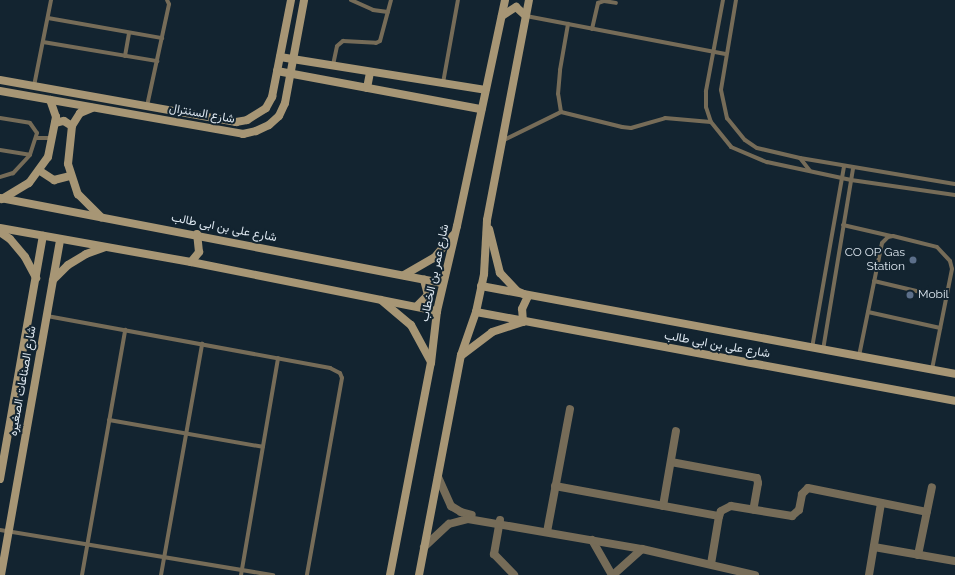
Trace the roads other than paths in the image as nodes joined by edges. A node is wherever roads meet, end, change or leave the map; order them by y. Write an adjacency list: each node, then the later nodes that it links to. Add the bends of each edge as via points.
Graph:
1 (51, 0): 16 (lane)
2 (167, 0): 20 (lane, via 169,4)
3 (291, 0): 25 (street, شارع السنترال)
4 (304, 0): 26 (street, شارع السنترال)
5 (351, 0): 13 (lane, via 373,10)
6 (391, 0): 13 (lane)
7 (458, 0): 33 (lane)
8 (505, 0): 14 (street, شارع عمر بن الخطاب)
9 (529, 0): 15 (street)
10 (723, 0): 22 (lane)
11 (736, 0): 23 (lane)
12 (616, 3): 18 (lane, via 598,3)
13 (388, 12): 28 (lane, via 380,41 376,44 343,41 337,46)
14 (502, 16): 15 (street, via 516,7); 36 (street, شارع عمر بن الخطاب)
15 (526, 16): 17 (lane); 52 (street)
16 (48, 18): 19 (lane); 21 (lane)
17 (568, 24): 18 (lane); 43 (lane, via 558,94)
18 (592, 29): 22 (lane)
19 (130, 33): 20 (lane); 24 (lane)
20 (162, 38): 27 (lane)
21 (42, 42): 24 (lane); 34 (lane)
22 (712, 52): 23 (lane); 46 (lane, via 706,91 706,107)
23 (725, 54): 55 (lane, via 722,105 734,131 757,148)
24 (125, 56): 27 (lane)
25 (280, 57): 26 (street); 29 (street, شارع السنترال)
26 (293, 59): 28 (street); 31 (street, شارع السنترال)
27 (157, 61): 39 (lane)
28 (333, 66): 30 (street)
29 (277, 71): 31 (street); 42 (street, شارع السنترال, via 272,97 266,108 247,120 236,122)
30 (370, 72): 33 (street); 35 (street)
31 (291, 74): 35 (street); 48 (street, شارع السنترال, via 285,103 279,116 269,125 256,131 243,134)
32 (0, 80): 34 (street, شارع السنترال)
33 (443, 83): 36 (street)
34 (34, 86): 39 (street, شارع السنترال)
35 (367, 88): 41 (street)
36 (485, 90): 41 (street, شارع عمر بن الخطاب)
37 (0, 92): 38 (street, شارع السنترال)
38 (50, 100): 40 (street, شارع السنترال); 47 (street, via 56,111)
39 (147, 106): 42 (street, شارع السنترال); 44 (street)
40 (96, 107): 44 (street, شارع السنترال); 49 (street, via 80,113)
41 (481, 109): 70 (street, شارع عمر بن الخطاب)
42 (183, 112): 48 (street)
43 (561, 112): 46 (lane, via 631,128 665,118); 52 (lane)
44 (146, 117): 48 (street, شارع السنترال)
45 (0, 118): 50 (lane, via 30,123 36,129)
46 (711, 122): 59 (lane, via 731,147 745,154)
47 (55, 123): 49 (street, via 64,121); 51 (street)
48 (182, 123)
49 (72, 126): 60 (street, via 67,157)
50 (37, 138): 51 (lane); 54 (lane)
51 (52, 138): 58 (street, via 48,157)
52 (501, 142): 68 (street)
53 (0, 150): 54 (lane)
54 (30, 155): 61 (lane, via 13,173)
55 (800, 158): 56 (lane); 59 (lane)
56 (844, 167): 57 (lane); 62 (lane)
57 (852, 168): 63 (lane); 64 (lane)
58 (40, 171): 60 (street, via 54,180); 66 (street, via 21,189)
59 (810, 171): 62 (lane)
60 (70, 176): 67 (street, via 84,202)
61 (0, 177)
62 (842, 178): 63 (lane); 98 (lane)
63 (851, 180): 65 (lane); 69 (lane)
64 (955, 184)
65 (955, 195)
66 (1, 198): 67 (street, شارع على بن ابى طالب)
67 (104, 218): 73 (street, شارع على بن ابى طالب)
68 (487, 220): 85 (street); 86 (street, via 500,272 516,291)
69 (843, 225): 75 (lane); 99 (lane)
70 (458, 226): 79 (street, via 448,243 434,258); 84 (street, شارع عمر بن الخطاب)
71 (0, 228): 74 (street)
72 (0, 232): 80 (street, via 25,257)
73 (197, 234): 78 (street, via 199,252); 79 (street, شارع على بن ابى طالب)
74 (43, 236): 76 (street); 80 (street, شارع الصناعات الصغيره)
75 (893, 236): 83 (lane, via 882,243); 88 (lane, via 932,245 946,253 952,269)
76 (60, 239): 77 (street); 81 (street, شارع الصناعات الصغيره)
77 (106, 246): 78 (street); 81 (street, via 68,265)
78 (191, 262): 87 (street)
79 (404, 275): 82 (street, شارع على بن ابى طالب)
80 (36, 278): 114 (street, شارع الصناعات الصغيره)
81 (53, 280): 93 (street, شارع الصناعات الصغيره)
82 (424, 280): 84 (street, شارع على بن ابى طالب); 89 (street, via 428,287 428,295 424,302)
83 (874, 281): 88 (lane); 92 (lane)
84 (443, 284): 90 (street, شارع عمر بن الخطاب)
85 (481, 286): 86 (street, شارع على بن ابى طالب); 91 (street)
86 (528, 296): 94 (street, via 522,309); 98 (street, شارع على بن ابى طالب)
87 (379, 298): 89 (street); 103 (street, via 411,325)
88 (946, 298): 95 (lane)
89 (417, 306): 90 (street)
90 (437, 311): 103 (street, شارع عمر بن الخطاب)
91 (476, 312): 94 (street, شارع على بن ابى طالب); 100 (street)
92 (868, 312): 95 (lane); 101 (lane)
93 (47, 316): 96 (lane); 124 (street, شارع الصناعات الصغيره)
94 (523, 322): 100 (street, via 492,332); 106 (street, شارع على بن ابى طالب)
95 (940, 328): 104 (lane)
96 (124, 330): 97 (lane); 108 (lane)
97 (202, 344): 102 (lane); 110 (lane)
98 (812, 348): 99 (street, شارع على بن ابى طالب)
99 (823, 350): 101 (street, شارع على بن ابى طالب)
100 (461, 355): 113 (street)
101 (858, 356): 104 (street, شارع على بن ابى طالب)
102 (278, 358): 111 (lane); 141 (lane, via 336,369 342,378)
103 (431, 363): 142 (street, شارع عمر بن الخطاب)
104 (932, 370): 105 (street, شارع على بن ابى طالب)
105 (955, 374)
106 (955, 401)
107 (570, 409): 115 (street)
108 (109, 420): 110 (lane); 127 (lane)
109 (676, 431): 112 (street)
110 (186, 434): 111 (lane); 132 (lane)
111 (263, 447): 135 (lane)
112 (671, 462): 118 (street); 119 (street, via 757,478)
113 (438, 477): 122 (street, via 451,506); 128 (street)
114 (0, 480)
115 (555, 486): 118 (street); 125 (street)
116 (932, 487): 120 (street)
117 (881, 503): 119 (street, via 808,488 802,494 799,510 792,516); 120 (street); 129 (street)
118 (663, 506): 121 (street)
119 (753, 510): 121 (street, via 725,507)
120 (927, 512): 131 (street)
121 (719, 516): 134 (street)
122 (473, 517): 123 (street); 128 (street, via 453,521)
123 (501, 523): 125 (street); 144 (street, via 494,554)
124 (4, 530): 127 (lane); 136 (street, شارع الصناعات الصغيره)
125 (547, 532): 126 (street)
126 (592, 540): 130 (street); 145 (street)
127 (87, 544): 132 (lane); 137 (lane)
128 (424, 547): 143 (street)
129 (874, 547): 131 (street); 147 (street)
130 (642, 550): 134 (street); 145 (street)
131 (918, 555): 133 (street)
132 (164, 557): 135 (lane); 138 (lane)
133 (955, 561)
134 (711, 564): 146 (street)
135 (242, 570): 139 (lane); 140 (lane)
136 (1, 575)
137 (82, 575)
138 (161, 575)
139 (241, 575)
140 (273, 575)
141 (307, 575)
142 (390, 575)
143 (418, 575)
144 (514, 575)
145 (612, 575)
146 (755, 575)
147 (870, 575)

